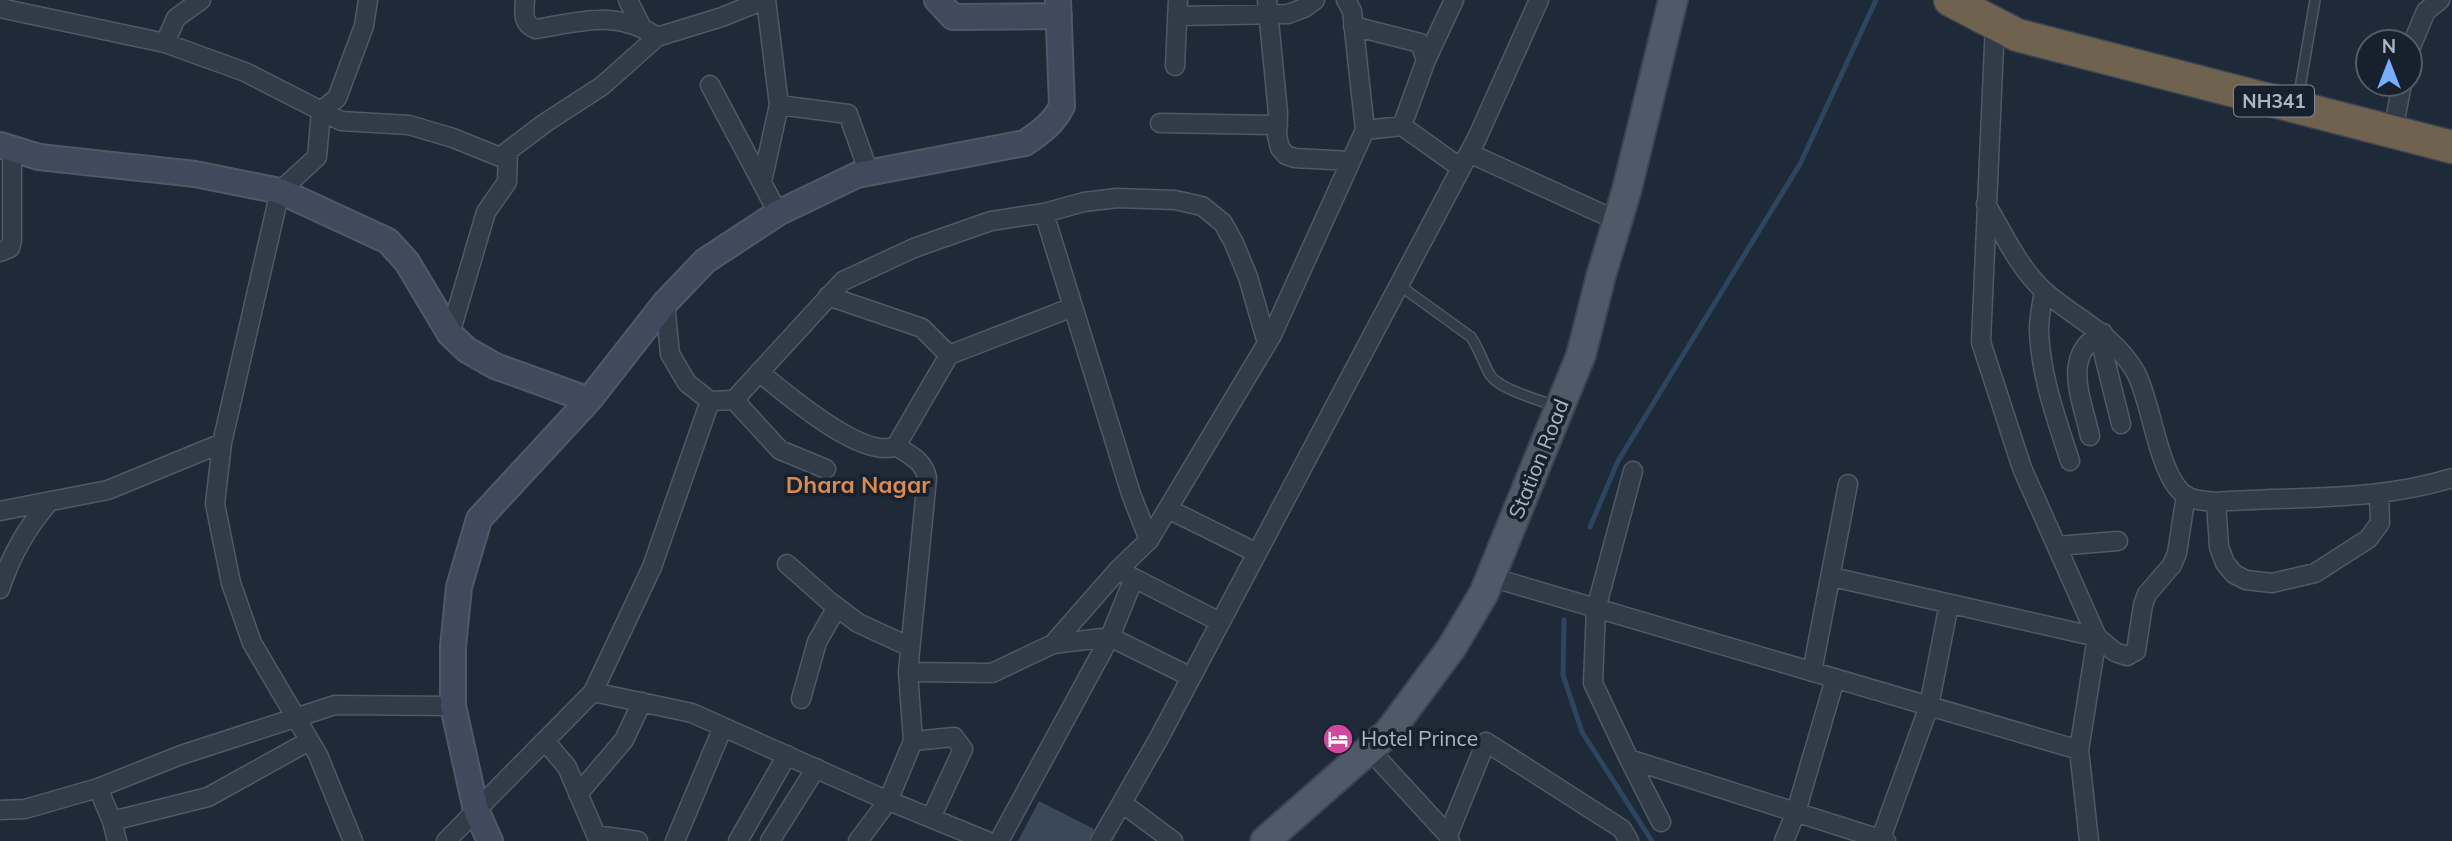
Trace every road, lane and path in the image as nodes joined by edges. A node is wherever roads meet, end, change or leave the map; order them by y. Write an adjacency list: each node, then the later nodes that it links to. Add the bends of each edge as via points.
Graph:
1 (201, 0): 27 (street, via 176,18)
2 (368, 0): 35 (street, via 337,98)
3 (525, 0): 23 (street, via 524,18 536,29 616,19)
4 (628, 0): 23 (street)
5 (765, 0): 17 (street); 34 (street)
6 (937, 0): 19 (street, via 953,17)
7 (1315, 0): 21 (street, via 1288,14)
8 (1346, 0): 24 (street)
9 (1454, 0): 29 (street)
10 (1539, 0): 45 (street)
11 (1673, 0): 52 (main road, Station Road)
12 (1687, 0): 90 (main road, Station Road, via 1595,359)
13 (1950, 0): 22 (highway, NH341)
14 (1972, 0): 28 (highway, NH341, via 2012,24)
15 (2315, 0): 32 (lane)
16 (2440, 0): 25 (street, via 2426,11)
17 (737, 5): 26 (street)
18 (0, 8): 27 (street)
19 (1059, 8): 46 (street, via 1062,106 1042,132 1025,143)
20 (1177, 8): 21 (street); 30 (street)
21 (1268, 8): 38 (street)
22 (1995, 23): 28 (highway, NH341, via 2017,34); 49 (street)
23 (641, 26): 26 (street)
24 (1353, 26): 29 (street, via 1420,44); 40 (street)
25 (2419, 28)
26 (657, 37): 43 (street, via 602,86)
27 (165, 44): 35 (street, via 245,72)
28 (2096, 55): 42 (highway, NH341)
29 (1426, 60): 39 (street)
30 (1175, 65)
31 (710, 85): 47 (street)
32 (2300, 89)
33 (2399, 98): 36 (street)
34 (779, 105): 46 (street, via 848,114); 47 (street)
35 (321, 111): 43 (street, via 341,121 409,125 500,157); 48 (street, via 317,157)
36 (2396, 115)
37 (1160, 123): 38 (street)
38 (1278, 125): 44 (street, via 1280,148 1286,155)
39 (1402, 126): 40 (street); 45 (street)
40 (1365, 130): 44 (street)
41 (6, 147): 48 (street, via 39,157 195,174); 53 (street, via 12,240 10,248)
42 (2452, 147)
43 (508, 150): 59 (street, via 507,182 486,212)
44 (1350, 161): 61 (street)
45 (1465, 161): 52 (street); 54 (street)
46 (869, 173): 50 (street)
47 (762, 182): 50 (street)
48 (280, 191): 59 (street, via 388,242 407,262); 70 (street)
49 (1986, 204): 55 (street, via 2023,268); 85 (street, via 1981,342 2022,468)
50 (778, 213): 57 (street, via 705,261)
51 (1044, 213): 56 (street, via 991,221 914,248 843,281); 58 (street); 61 (street, via 1117,198 1202,206 1223,223 1234,243)
52 (1618, 221): 144 (main road, Station Road, via 1581,355 1484,593 1452,647 1389,732)
53 (0, 252)
54 (1399, 285): 67 (lane, via 1471,337 1496,381); 86 (street)
55 (2044, 291): 60 (street); 72 (street, via 2041,353)
56 (828, 296): 62 (street, via 922,328); 63 (street)
57 (665, 303): 64 (street); 66 (street, via 670,354 687,383)
58 (1073, 307): 62 (street); 83 (street, via 1130,494)
59 (450, 334): 64 (street, via 495,366)
60 (2101, 334): 68 (street); 69 (street, via 2089,341 2077,359); 78 (street, via 2137,375 2169,474)
61 (1267, 343): 81 (street)
62 (949, 355): 71 (street)
63 (759, 372): 65 (street); 71 (street, via 818,419 857,441 880,448)
64 (589, 400): 107 (street, via 479,519 459,587)
65 (734, 400): 66 (street); 73 (street, via 780,450)
66 (710, 401): 104 (street, via 652,567)
67 (1549, 404)
68 (2121, 424)
69 (2090, 436)
70 (222, 443): 79 (street, via 108,490); 109 (street, via 215,504 231,583 252,643)
71 (896, 446): 99 (street, via 918,460 927,478)
72 (2070, 461)
73 (826, 469)
74 (1633, 471): 94 (street)
75 (2452, 478): 77 (street)
76 (1848, 484): 89 (street)
77 (2379, 494): 80 (street); 80 (street, via 2380,523 2368,539 2315,573 2272,583 2246,580 2225,563 2219,547)
78 (2186, 495): 80 (street); 97 (street, via 2176,553 2172,565 2147,594 2136,651 2122,656)
79 (50, 501): 82 (street); 91 (street, via 17,545)
80 (2216, 502)
81 (1168, 509): 83 (street); 86 (street)
82 (0, 511)
83 (1149, 540): 88 (street)
84 (2118, 541): 85 (street)
85 (2057, 546): 97 (street)
86 (1257, 553): 95 (street)
87 (787, 564): 93 (street)
88 (1126, 574): 95 (street); 96 (street); 98 (street)
89 (1832, 577): 92 (street); 101 (street)
90 (1504, 581): 94 (street); 117 (main road, Station Road, via 1464,654 1400,742)
91 (0, 589)
92 (1950, 604): 97 (street); 108 (street)
93 (837, 607): 99 (street, via 858,623); 105 (street, via 817,642)
94 (1596, 609): 101 (street); 116 (street, via 1593,683)
95 (1220, 622): 102 (street)
96 (1110, 637): 98 (street); 102 (street); 141 (street)
97 (2097, 637): 114 (street)
98 (1054, 644): 100 (street, via 992,673)
99 (910, 647): 100 (street)
100 (908, 672): 113 (street)
101 (1812, 672): 103 (street)
102 (1191, 677): 122 (street)
103 (1835, 679): 108 (street); 125 (street)
104 (593, 692): 106 (street); 112 (street)
105 (801, 699)
106 (642, 702): 110 (street, via 692,713); 120 (street, via 624,740)
107 (453, 705): 109 (street, via 335,705); 124 (street)
108 (1928, 706): 114 (street); 130 (street)
109 (296, 718): 111 (street); 119 (street)
110 (723, 727): 115 (street); 136 (street)
111 (309, 741): 127 (street, via 208,797); 132 (street)
112 (545, 741): 120 (street, via 567,767); 124 (street)
113 (913, 741): 121 (street); 126 (street, via 954,737 962,749)
114 (2079, 750): 148 (street)
115 (787, 755): 118 (street); 137 (street)
116 (1629, 759): 125 (street); 128 (street)
117 (1378, 760): 129 (street); 145 (main road, Station Road)
118 (816, 768): 121 (street); 138 (street)
119 (97, 788): 123 (street, via 25,809); 127 (street)
120 (579, 794): 135 (street, via 596,835)
121 (888, 801): 126 (street); 139 (street)
122 (1122, 803): 142 (street); 143 (street)
123 (0, 810)
124 (476, 810): 133 (street); 134 (street)
125 (1796, 812): 130 (street); 147 (street)
126 (931, 818): 140 (street)
127 (111, 821): 131 (street)
128 (1661, 822)
129 (1449, 838): 146 (street, via 1486,742 1622,829)
130 (1882, 840)
131 (117, 841)
132 (353, 841)
133 (446, 841)
134 (489, 841)
135 (638, 841)
136 (675, 841)
137 (738, 841)
138 (769, 841)
139 (858, 841)
140 (987, 841)
141 (999, 841)
142 (1100, 841)
143 (1173, 841)
144 (1265, 841)
145 (1286, 841)
146 (1629, 841)
147 (1784, 841)
148 (2089, 841)

